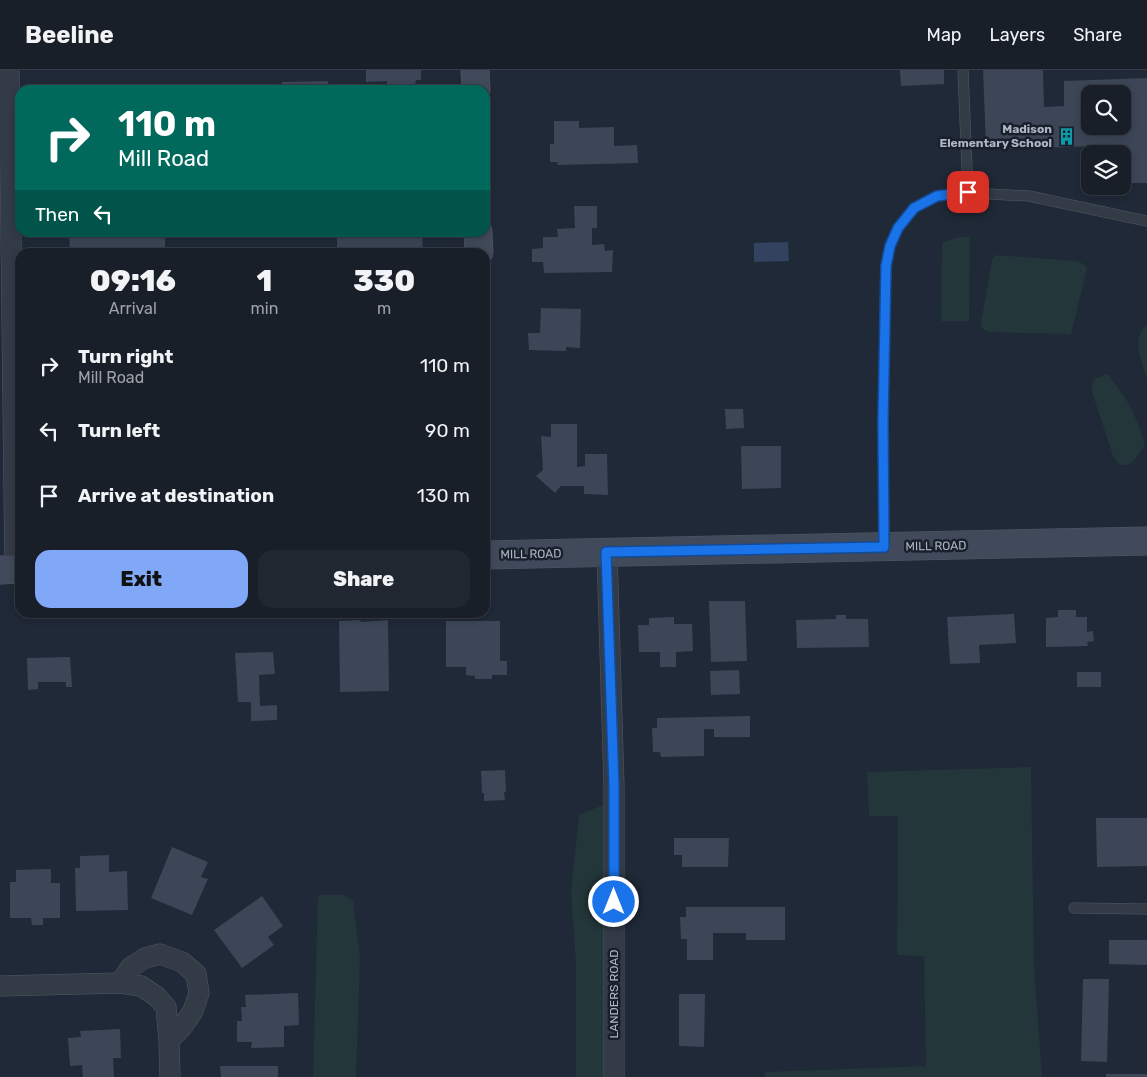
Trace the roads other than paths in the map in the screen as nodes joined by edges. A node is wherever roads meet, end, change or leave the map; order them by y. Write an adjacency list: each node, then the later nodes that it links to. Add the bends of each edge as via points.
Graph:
1 (9, 70): 11 (street)
2 (475, 70): 4 (street)
3 (963, 70): 5 (lane)
4 (476, 85)
5 (968, 192): 6 (lane, via 1029,196); 8 (lane, via 937,196 914,208 898,228 890,246 886,266)
6 (1147, 220)
7 (1147, 541): 8 (street, MILL ROAD)
8 (884, 547): 9 (street, MILL ROAD)
9 (606, 552): 10 (street, MILL ROAD); 18 (street, LANDERS ROAD, via 614,786)
10 (490, 555)
11 (12, 570)
12 (1074, 908): 13 (lane)
13 (1147, 909)
14 (120, 983): 15 (street); 16 (street, via 141,986 166,1007); 16 (street, via 131,967 160,954 182,962 196,974 199,993 193,1011)
15 (0, 986)
16 (169, 1040): 17 (street)
17 (170, 1077)
18 (614, 1077)

